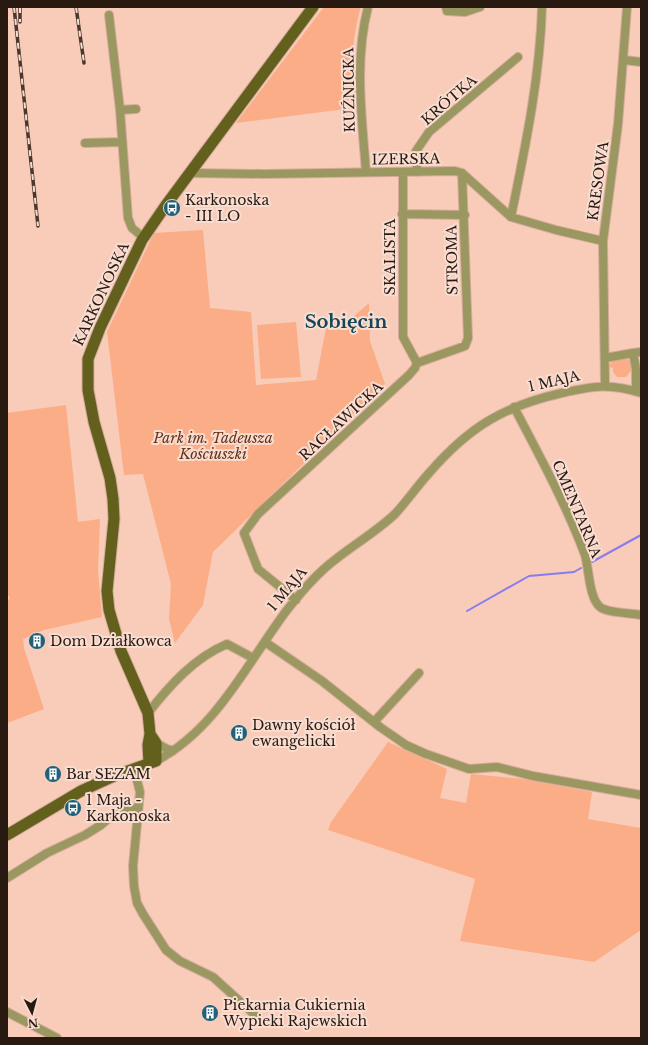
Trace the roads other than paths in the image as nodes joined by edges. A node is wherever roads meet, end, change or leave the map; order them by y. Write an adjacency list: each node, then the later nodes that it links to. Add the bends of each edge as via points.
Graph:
1 (313, 7): 18 (main road, KARKONOSKA)
2 (368, 7): 15 (street, KUŹNICKA, via 361,43 360,86)
3 (446, 7): 4 (street, via 448,11 465,12)
4 (480, 7)
5 (542, 7): 22 (street, via 537,70)
6 (627, 7): 9 (street, KRESOWA)
7 (109, 15): 12 (street)
8 (518, 58): 17 (street, KRÓTKA, via 429,132 416,151)
9 (624, 60): 10 (street); 24 (street, KRESOWA)
10 (641, 62)
11 (136, 109): 12 (street)
12 (120, 110): 13 (street)
13 (121, 142): 14 (street); 23 (street, via 128,218 132,228)
14 (85, 143)
15 (366, 172): 16 (street, IZERSKA); 18 (street, IZERSKA)
16 (403, 172): 17 (street, IZERSKA); 20 (street, SKALISTA)
17 (417, 172): 19 (street, IZERSKA)
18 (190, 173): 23 (main road, KARKONOSKA)
19 (462, 173): 21 (street, STROMA); 22 (street)
20 (402, 214): 21 (street); 27 (street, SKALISTA, via 403,337)
21 (465, 215): 27 (street, STROMA, via 468,338 465,346)
22 (511, 217): 24 (street)
23 (144, 238): 36 (main road, KARKONOSKA, via 100,328 88,359 88,390 113,499 114,519 107,591 109,610 121,651)
24 (603, 241): 26 (street, KRESOWA)
25 (637, 353): 26 (street); 29 (street)
26 (605, 358): 28 (street, KRESOWA)
27 (417, 363): 31 (street, RACŁAWICKA, via 409,376 258,514 244,533 258,569)
28 (605, 385): 29 (street); 30 (street, 1 MAJA, via 539,398)
29 (638, 392)
30 (514, 407): 31 (street, 1 MAJA, via 489,419 455,446 395,514 329,564); 32 (street, CMENTARNA, via 549,472 585,556 595,601 600,608)
31 (296, 600): 33 (street, 1 MAJA)
32 (641, 615)
33 (265, 642): 34 (street, 1 MAJA); 37 (street, via 322,681)
34 (253, 658): 36 (street, via 227,644 208,652 170,686); 39 (street, 1 MAJA, via 204,726)
35 (419, 673): 37 (street)
36 (148, 713): 38 (main road, KARKONOSKA)
37 (374, 722): 42 (street, via 406,745 470,769 497,767 532,776)
38 (153, 739): 39 (street); 40 (main road, KARKONOSKA, via 148,745)
39 (173, 751): 40 (street, 1 MAJA)
40 (152, 762): 41 (main road, 1 MAJA)
41 (134, 769): 43 (street, via 140,792); 44 (main road, 1 MAJA, via 81,791)
42 (641, 795)
43 (138, 809): 45 (street, via 126,808 116,812 96,828 47,853); 47 (street, via 133,866 134,886 137,903 149,926 173,957 213,977)
44 (7, 835)
45 (7, 878)
46 (7, 1012): 48 (street)
47 (255, 1015)
48 (57, 1038)

